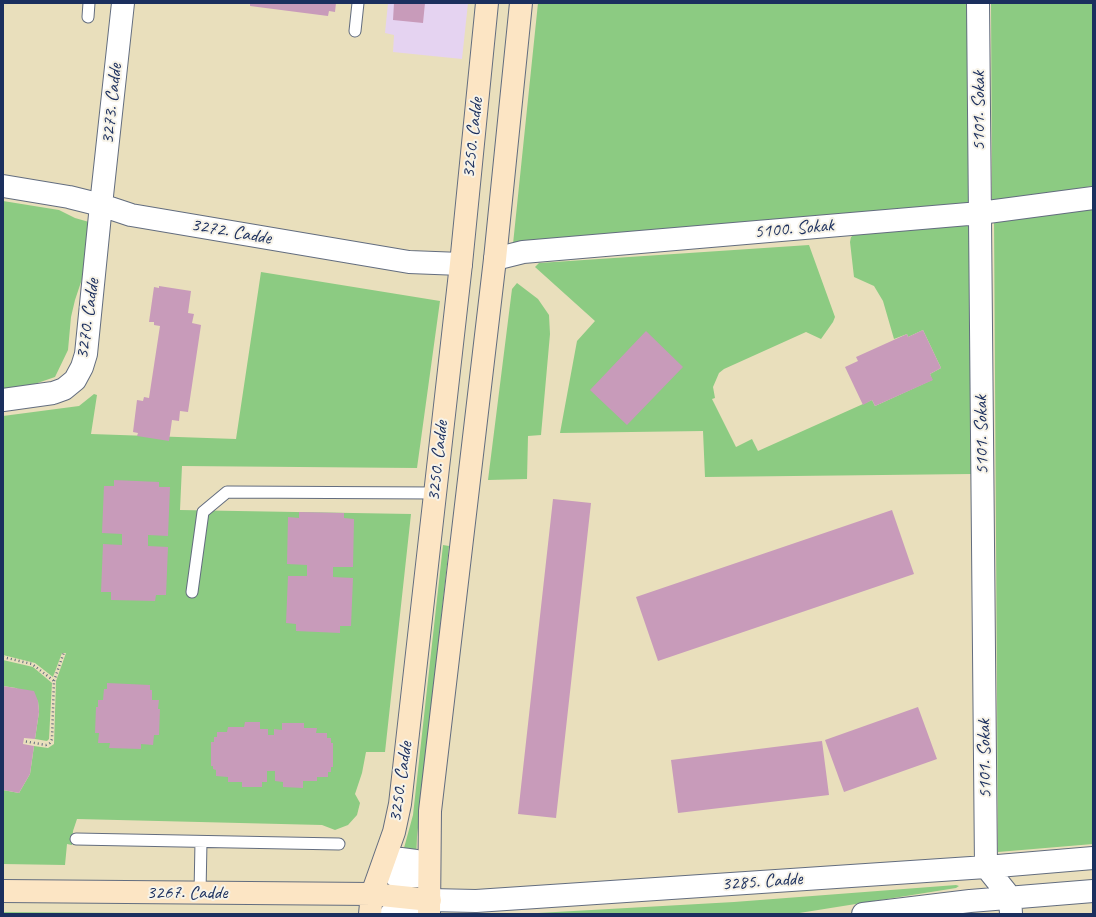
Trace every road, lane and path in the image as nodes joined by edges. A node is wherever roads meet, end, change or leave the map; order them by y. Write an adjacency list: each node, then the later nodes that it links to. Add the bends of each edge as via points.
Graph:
1 (89, 3): 7 (lane)
2 (123, 3): 11 (street, 3273. Cadde)
3 (358, 3): 8 (lane)
4 (487, 3): 14 (street, 3250. Cadde)
5 (521, 3): 13 (street, 3250. Cadde)
6 (978, 3): 12 (street, 5101. Sokak)
7 (88, 17)
8 (355, 31)
9 (3, 186): 11 (street, 3272. Cadde)
10 (1093, 198): 12 (street, 5100. Sokak)
11 (101, 205): 14 (street, 3272. Cadde, via 131,215 409,262); 15 (street, 3270. Cadde, via 86,354 82,367 75,380 64,389)
12 (980, 212): 13 (street, 5100. Sokak, via 523,252); 26 (street, 5101. Sokak)
13 (495, 259): 14 (street); 32 (street, 3250. Cadde, via 430,811)
14 (461, 264): 16 (street, 3250. Cadde)
15 (3, 400)
16 (434, 493): 17 (lane, via 227,492 203,512); 30 (street, 3250. Cadde, via 400,804 394,832)
17 (192, 592)
18 (64, 652): 20 (path)
19 (3, 657): 20 (path, via 32,664)
20 (54, 681): 21 (path, via 50,743 46,745)
21 (23, 741)
22 (76, 839): 23 (lane)
23 (201, 842): 24 (lane); 29 (lane)
24 (339, 844)
25 (1093, 858): 26 (street, 3285. Cadde)
26 (986, 867): 31 (street); 32 (street, 3285. Cadde, via 476,901)
27 (1093, 890): 31 (street)
28 (3, 891): 29 (street, 3267. Cadde)
29 (200, 893): 30 (street, 3267. Cadde)
30 (371, 904): 32 (street, 3267. Cadde)
31 (1011, 906): 33 (street)
32 (430, 907)
33 (969, 908): 38 (street)
34 (391, 914): 35 (street, via 398,910 407,910)
35 (414, 914)
36 (454, 914): 37 (street, via 454,910)
37 (469, 914)
38 (863, 914)

